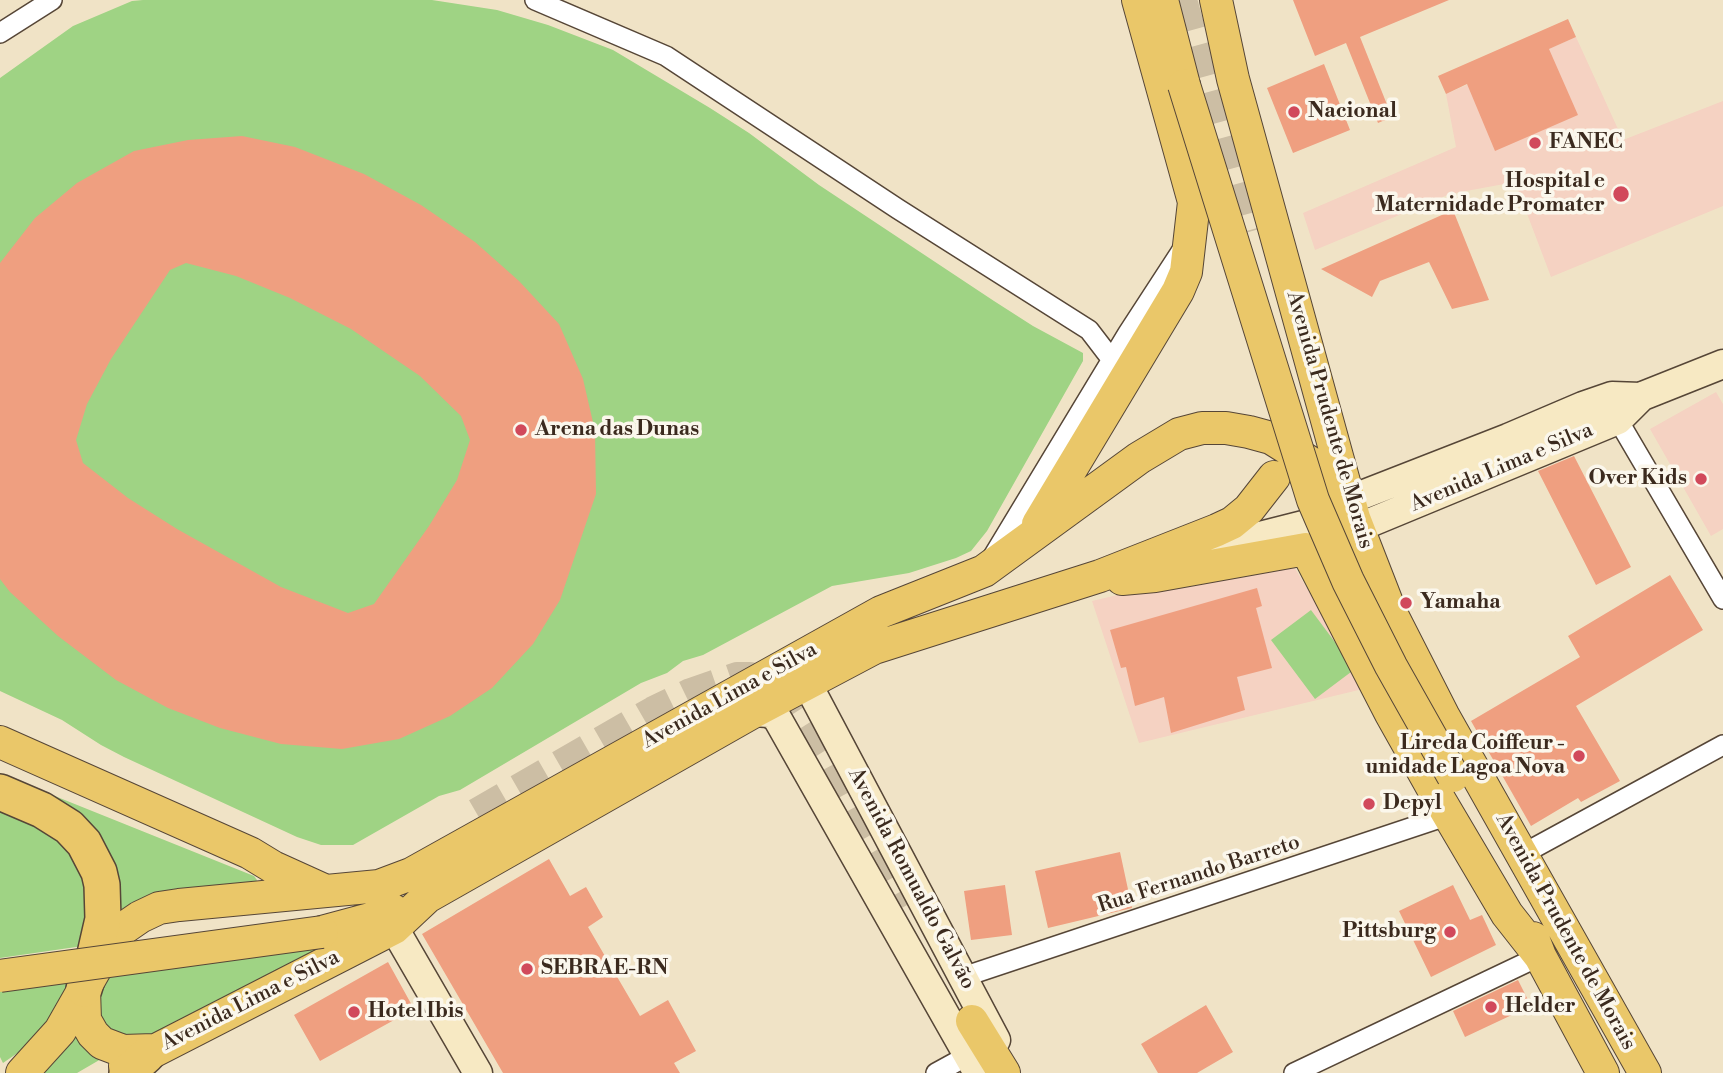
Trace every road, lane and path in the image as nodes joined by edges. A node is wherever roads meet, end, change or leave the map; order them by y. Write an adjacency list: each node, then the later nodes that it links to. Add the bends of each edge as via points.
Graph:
1 (52, 0): 6 (street)
2 (535, 0): 8 (street, via 666,56)
3 (1138, 0): 7 (main road, via 1193,196)
4 (1162, 0): 34 (main road, bridge, via 1184,85 1313,500 1354,594 1521,907)
5 (1216, 0): 16 (main road, Avenida Prudente de Morais, via 1233,79)
6 (0, 33)
7 (1192, 234): 9 (street); 18 (main road, via 1178,291)
8 (1089, 330): 9 (street); 10 (street)
9 (1128, 333): 10 (street)
10 (1112, 360): 19 (street)
11 (1723, 365): 12 (main road, Avenida Lima e Silva)
12 (1641, 397): 13 (main road, Avenida Lima e Silva); 14 (main road); 16 (main road, Avenida Lima e Silva, via 1612,396 1583,406)
13 (1618, 420): 16 (main road, Avenida Lima e Silva); 21 (street)
14 (1553, 431)
15 (1274, 477): 20 (main road, Avenida Lima e Silva, via 1232,523)
16 (1353, 516): 18 (main road, Avenida Lima e Silva, via 1302,456 1271,438 1202,428 1179,434 1139,458); 30 (main road, Avenida Prudente de Morais, via 1391,613)
17 (1307, 524): 20 (main road)
18 (1030, 536): 19 (main road, Avenida Lima e Silva)
19 (984, 571): 31 (main road, Avenida Lima e Silva, via 881,612 411,874 379,886)
20 (1100, 576): 22 (main road, Avenida Lima e Silva, via 874,648); 28 (main road, via 1142,577 1306,550)
21 (1723, 599)
22 (808, 685): 23 (main road, Avenida Lima e Silva); 36 (main road, Avenida Romualdo Galvão)
23 (753, 712): 32 (main road, Avenida Lima e Silva); 40 (main road, Avenida Romualdo Galvão, via 777,718)
24 (0, 742): 29 (main road)
25 (1723, 745): 30 (street)
26 (0, 792): 37 (highway, via 69,827 85,843 99,872 103,919)
27 (477, 814): 29 (main road, via 393,860 341,873)
28 (1449, 815): 34 (main road, via 1507,914); 36 (street, Rua Fernando Barreto)
29 (250, 853): 31 (main road)
30 (1521, 855): 49 (main road, Avenida Prudente de Morais)
31 (330, 892): 37 (main road, Avenida Lima e Silva, via 159,908 124,928)
32 (427, 897): 33 (main road, Avenida Lima e Silva); 35 (main road, bridge, via 322,932)
33 (394, 928): 39 (main road, Avenida Lima e Silva); 43 (main road)
34 (1540, 956): 47 (street); 48 (main road, Avenida Prudente de Morais)
35 (0, 976)
36 (963, 977): 46 (main road, Avenida Romualdo Galvão)
37 (84, 989): 39 (main road, via 83,1011 93,1034 102,1043); 41 (main road, Avenida Lima e Silva, via 49,1046)
38 (972, 1021): 45 (main road)
39 (143, 1059): 42 (main road, Avenida Lima e Silva)
40 (973, 1064): 44 (street)
41 (22, 1073)
42 (111, 1073)
43 (478, 1073)
44 (936, 1073)
45 (1003, 1073)
46 (1014, 1073)
47 (1294, 1073)
48 (1603, 1073)
49 (1645, 1073)

